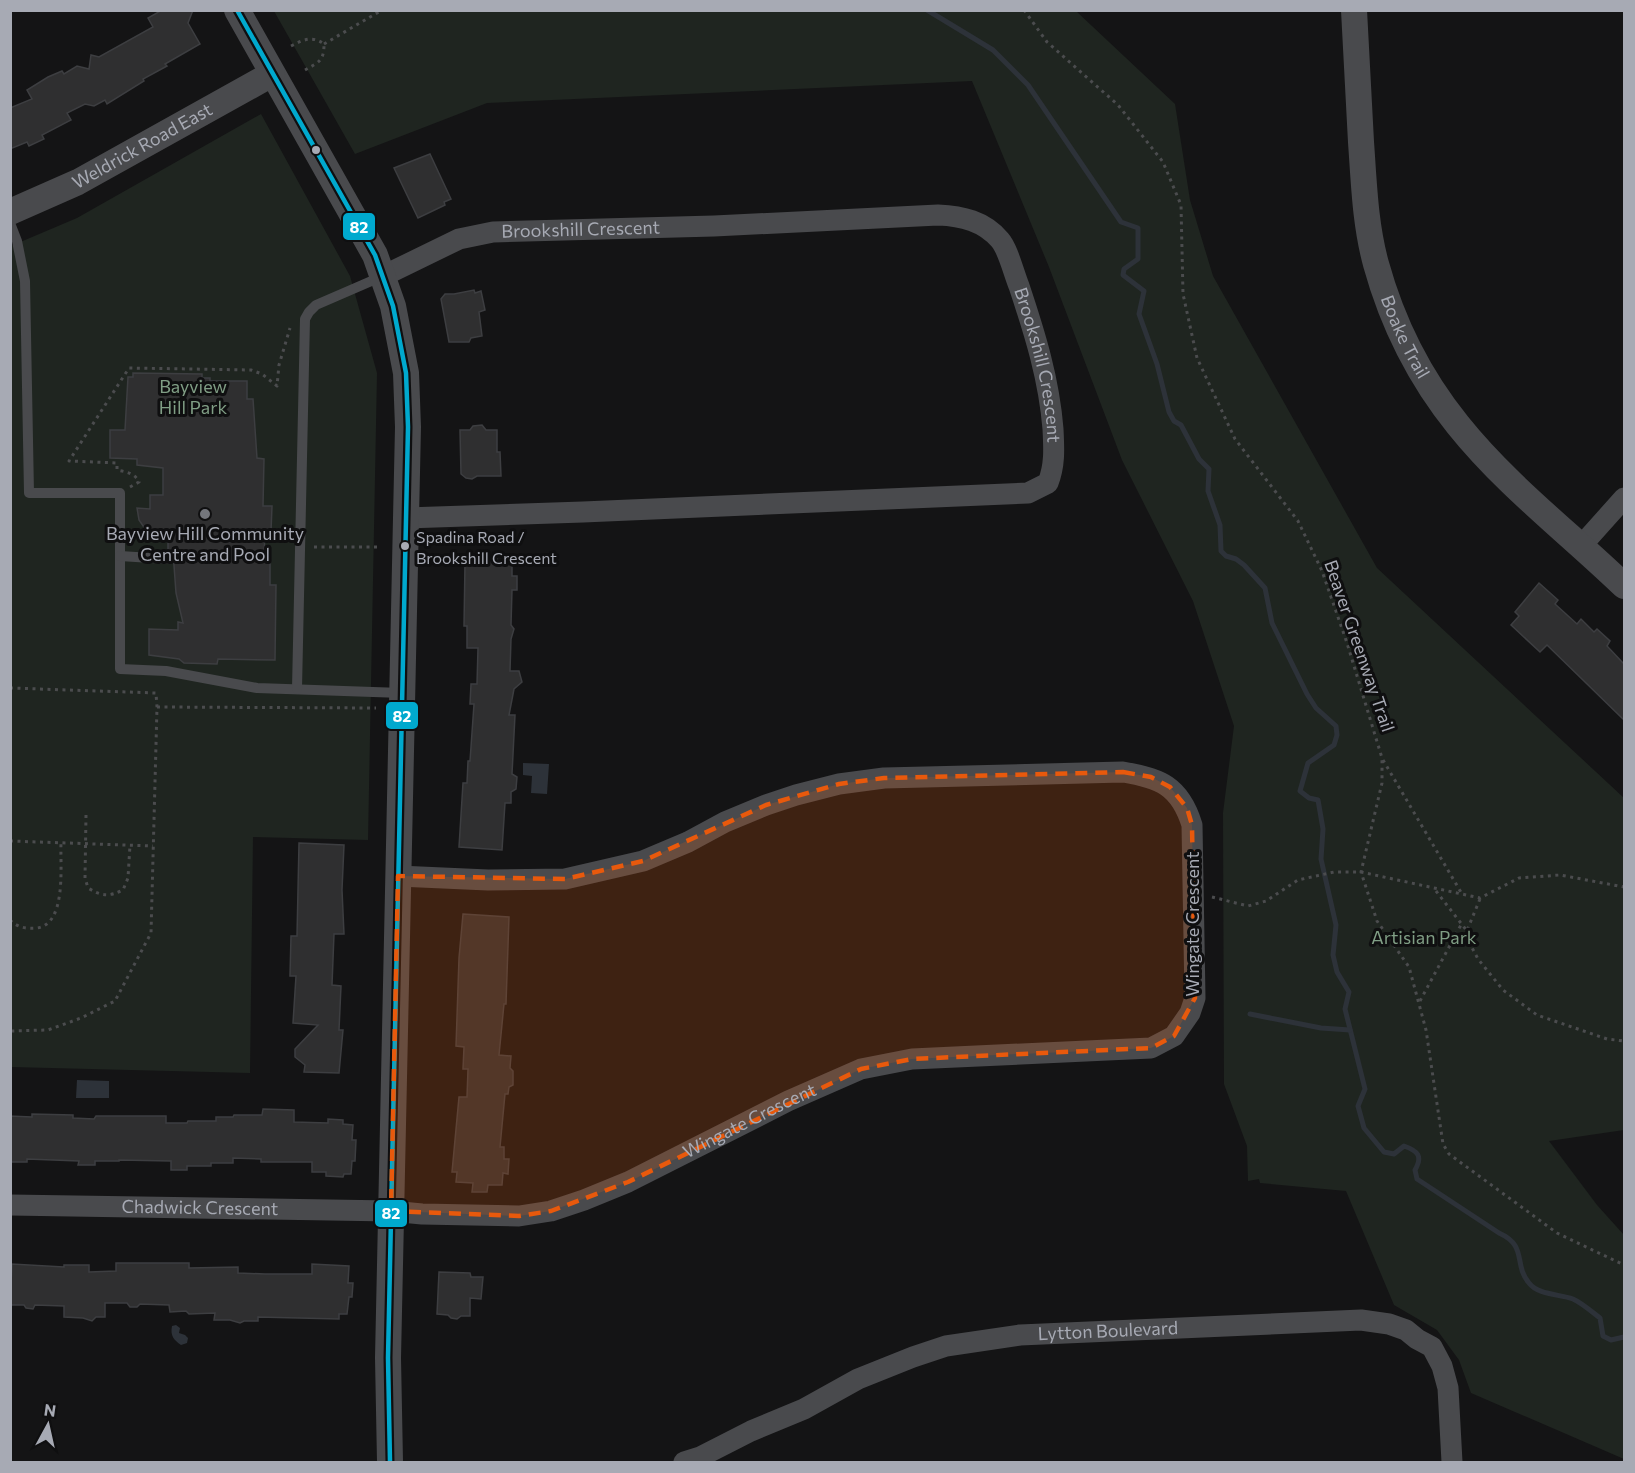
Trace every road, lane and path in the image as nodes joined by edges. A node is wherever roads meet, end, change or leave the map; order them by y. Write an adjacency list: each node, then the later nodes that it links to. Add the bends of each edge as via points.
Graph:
1 (237, 10): 8 (street)
2 (382, 10): 5 (path)
3 (1024, 10): 27 (path, Beaver Greenway Trail, via 1047,42 1118,105 1163,162 1181,205 1184,294 1197,358 1235,439 1298,521 1322,571)
4 (1354, 10): 16 (street, Boake Trail, via 1365,201 1376,262 1402,336 1458,425 1502,473)
5 (324, 44): 6 (path, via 307,38); 7 (path, via 320,61)
6 (291, 46)
7 (305, 70)
8 (272, 74): 9 (street, Weldrick Road East, via 78,182); 11 (street, via 375,255)
9 (10, 212)
10 (10, 223): 13 (lane, via 25,281 29,493)
11 (383, 276): 15 (street, via 406,373); 15 (street, Brookshill Crescent, via 459,239 493,232 959,216 976,221 1001,241 1037,340 1051,401 1052,471 1048,483 1028,493); 17 (lane, via 316,305 305,320)
12 (292, 323): 13 (path, via 277,386 251,370 129,368 69,461 117,463 117,470 129,472 139,482)
13 (120, 493): 19 (lane)
14 (1624, 498): 16 (street)
15 (406, 518): 24 (street)
16 (1582, 545): 21 (street, Boake Trail)
17 (300, 547): 18 (path); 23 (lane)
18 (378, 547)
19 (120, 556): 20 (lane); 23 (lane, via 120,669 166,671 257,688)
20 (167, 559)
21 (1624, 586)
22 (10, 688): 25 (path, via 156,693)
23 (297, 688): 24 (lane)
24 (402, 693): 35 (street)
25 (157, 706): 26 (path); 33 (path)
26 (376, 708)
27 (1382, 758): 34 (path, Beaver Greenway Trail, via 1382,783); 39 (path)
28 (86, 815): 31 (path)
29 (10, 841): 30 (path)
30 (61, 843): 31 (path); 41 (path, via 59,906 53,918 41,928 26,929)
31 (85, 844): 32 (path); 32 (path, via 85,878 88,888 100,895 123,890 128,878)
32 (130, 845): 33 (path)
33 (153, 846): 45 (path, via 151,933 115,1001 48,1030)
34 (1362, 872): 37 (path); 38 (path, via 1334,872 1298,880 1266,901 1248,906); 44 (path, Beaver Greenway Trail, via 1377,921 1409,967)
35 (398, 876): 38 (street, Wingate Crescent, via 565,879 643,861 766,805 839,784 884,778 1123,772 1151,777 1170,787 1187,808 1192,825); 48 (street)
36 (1624, 887): 40 (path, via 1560,875 1519,878)
37 (1435, 889): 39 (path); 42 (path)
38 (1194, 892): 48 (street, Wingate Crescent, via 1195,998 1174,1036 1151,1048 912,1059 861,1069 788,1101 628,1182 551,1211 519,1216)
39 (1462, 895): 40 (path)
40 (1480, 898): 43 (path)
41 (10, 921)
42 (1462, 923): 43 (path); 44 (path)
43 (1469, 933): 46 (path, via 1478,959 1503,990 1537,1015)
44 (1419, 1002): 49 (path, Beaver Greenway Trail, via 1443,1144 1449,1154 1557,1233)
45 (10, 1031)
46 (1624, 1041)
47 (10, 1205): 48 (street, Chadwick Crescent)
48 (391, 1211): 50 (street)
49 (1624, 1265)
50 (390, 1462)
51 (684, 1462): 52 (street, Lytton Boulevard, via 804,1409 858,1379 946,1346 1020,1335 1361,1320 1406,1330 1432,1347 1448,1388)
52 (1452, 1462)

